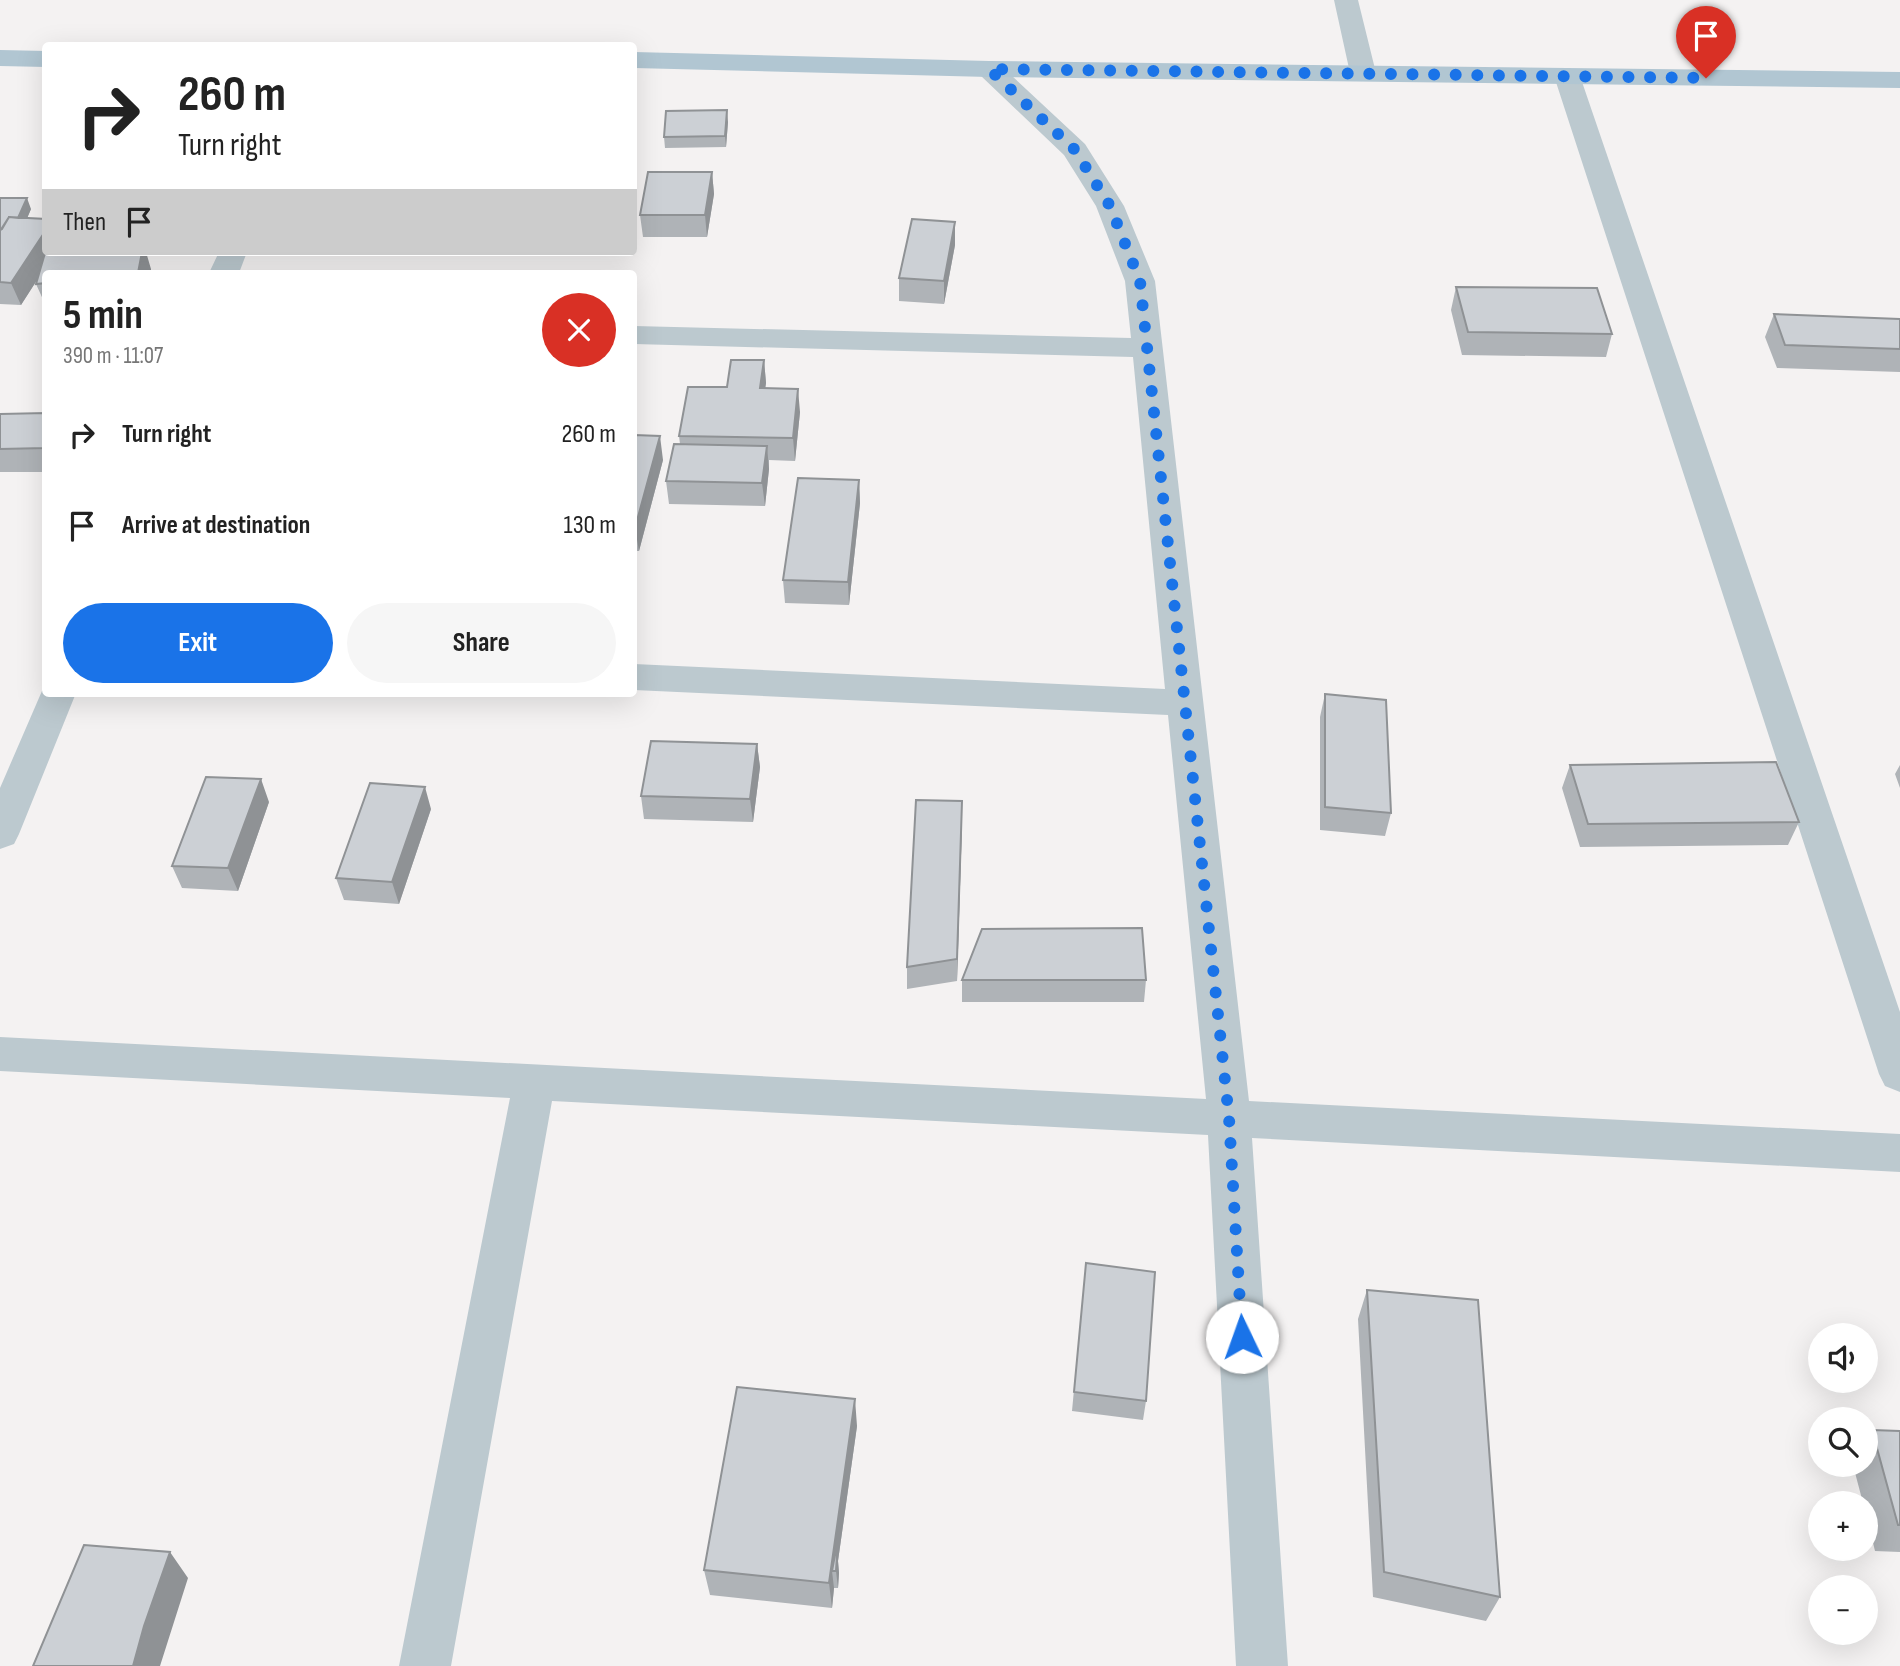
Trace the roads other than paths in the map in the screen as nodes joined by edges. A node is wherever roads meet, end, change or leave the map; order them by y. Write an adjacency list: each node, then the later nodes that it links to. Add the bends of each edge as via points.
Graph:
1 (1346, 0): 6 (street)
2 (0, 58): 3 (main road)
3 (42, 58)
4 (637, 60): 5 (main road)
5 (989, 69): 6 (main road); 10 (street, via 1075,150 1110,206 1140,281)
6 (1363, 73): 7 (main road)
7 (1567, 76): 8 (main road); 16 (street)
8 (1900, 80)
9 (637, 335): 10 (street)
10 (1148, 348): 13 (street)
11 (637, 677): 13 (street)
12 (56, 697): 14 (street)
13 (1184, 703): 18 (street)
14 (0, 834)
15 (0, 1054): 17 (street)
16 (1900, 1074)
17 (534, 1082): 18 (street); 20 (street)
18 (1229, 1118): 19 (street); 21 (street)
19 (1900, 1153)
20 (425, 1666)
21 (1262, 1666)

